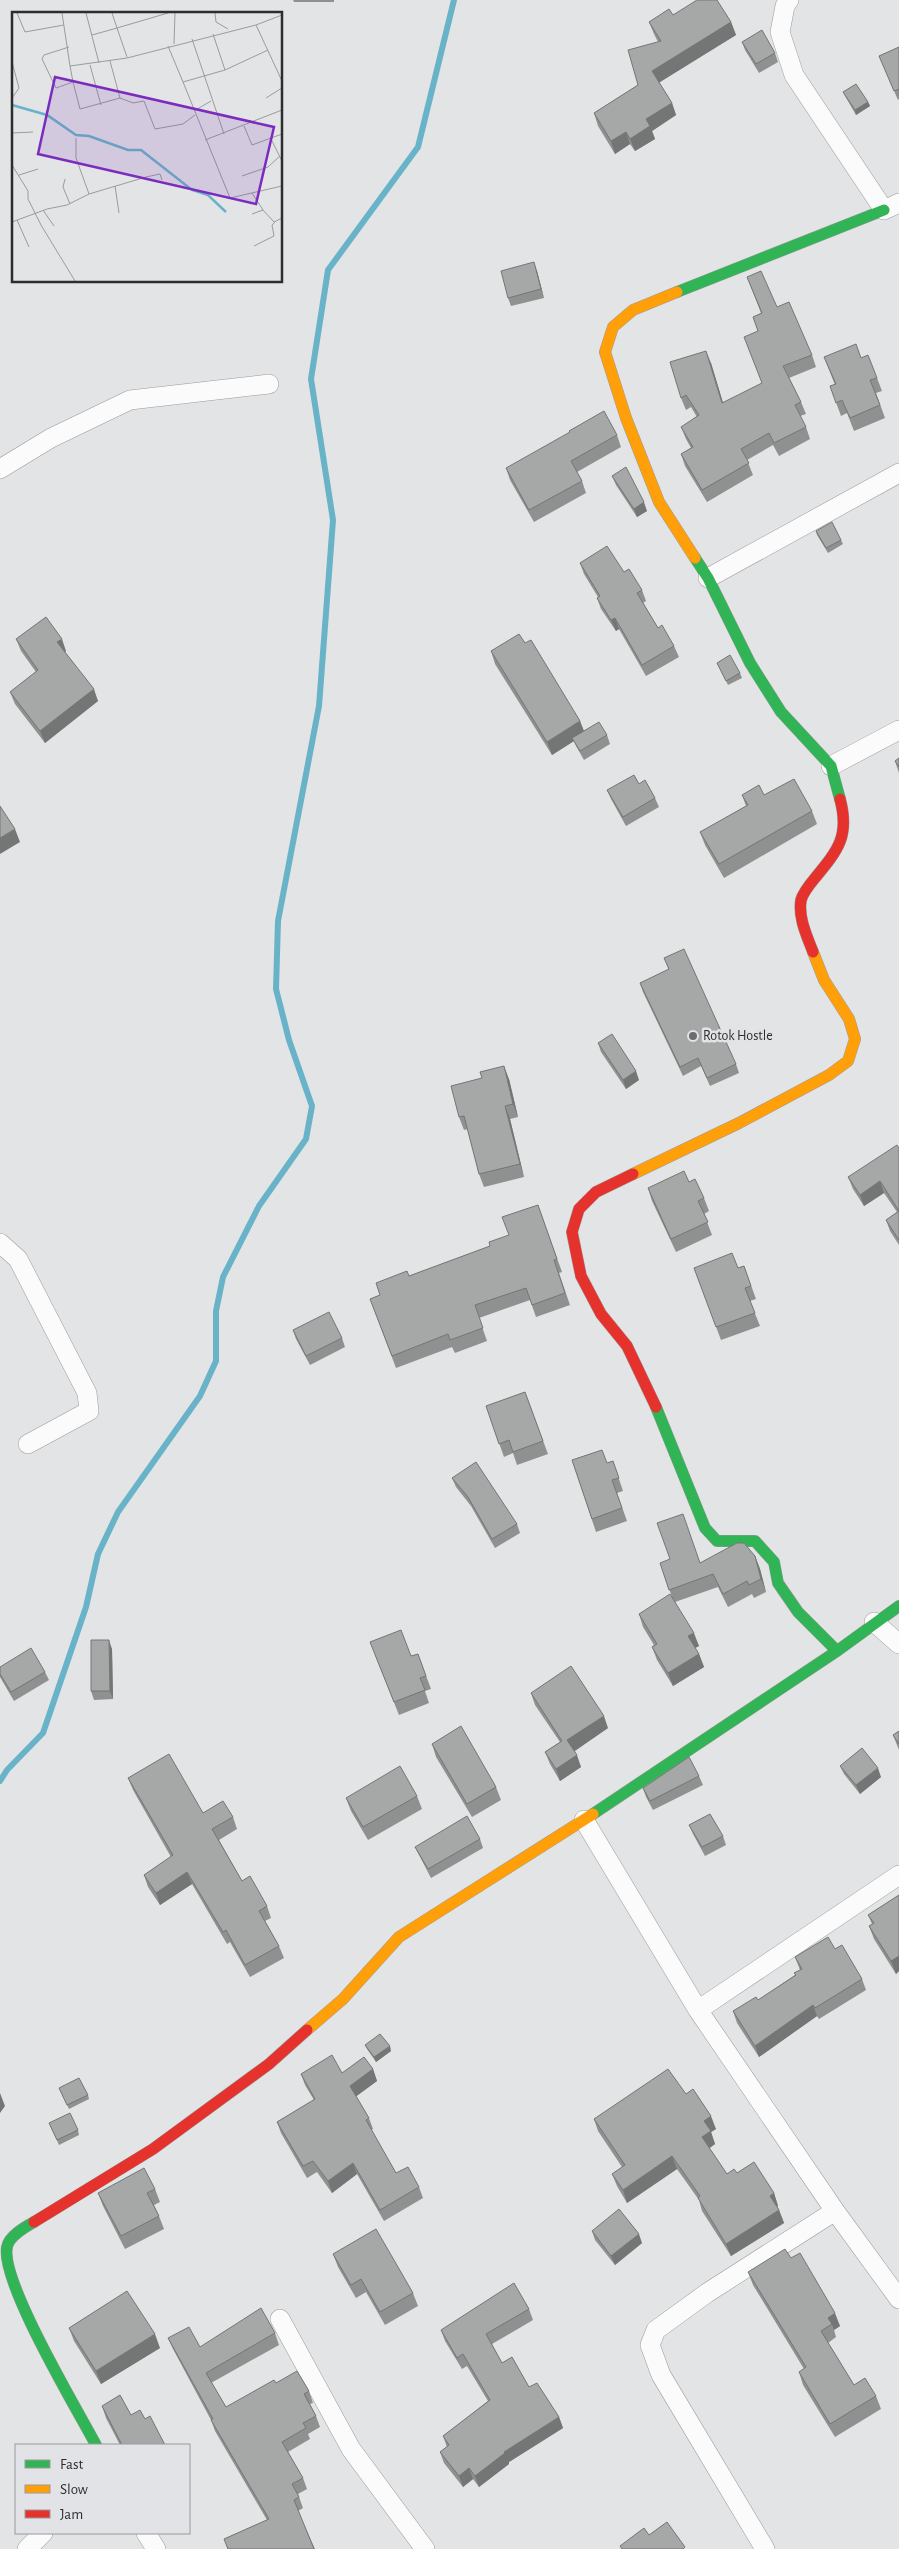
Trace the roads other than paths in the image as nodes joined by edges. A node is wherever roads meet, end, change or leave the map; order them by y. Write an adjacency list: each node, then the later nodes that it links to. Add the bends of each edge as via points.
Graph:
1 (789, 0): 2 (street, via 780,32 794,75)
2 (891, 206): 6 (street, via 633,310 613,327 605,352 626,418 659,502)
3 (269, 384): 4 (street, via 130,400 52,438)
4 (0, 469)
5 (899, 473): 6 (street)
6 (708, 578): 8 (street, via 750,663 781,712)
7 (899, 730): 8 (street)
8 (831, 766): 14 (street, via 842,806 843,835 838,850 801,900 802,922 824,980 849,1019 855,1040 848,1061 829,1075 739,1123 596,1192 579,1209 572,1232 581,1276 601,1314 628,1346 705,1528 717,1542 755,1541 774,1562 778,1583 798,1612)
9 (0, 1243): 10 (street, via 18,1259 87,1393 88,1410)
10 (28, 1444)
11 (899, 1606): 12 (street)
12 (874, 1622): 13 (street); 14 (street)
13 (899, 1644)
14 (837, 1651): 15 (street)
15 (584, 1820): 17 (street); 21 (street, via 399,1936 343,1999 269,2064 153,2149 19,2231 6,2246 7,2268 23,2307)
16 (899, 1875): 17 (street)
17 (698, 2010): 18 (street)
18 (835, 2211): 19 (street); 27 (street, via 707,2293 656,2330 650,2345 661,2375)
19 (899, 2299)
20 (280, 2319): 26 (street, via 351,2448)
21 (95, 2444)
22 (42, 2534): 24 (street)
23 (147, 2534): 25 (street)
24 (27, 2549)
25 (156, 2549)
26 (425, 2549)
27 (765, 2549)

